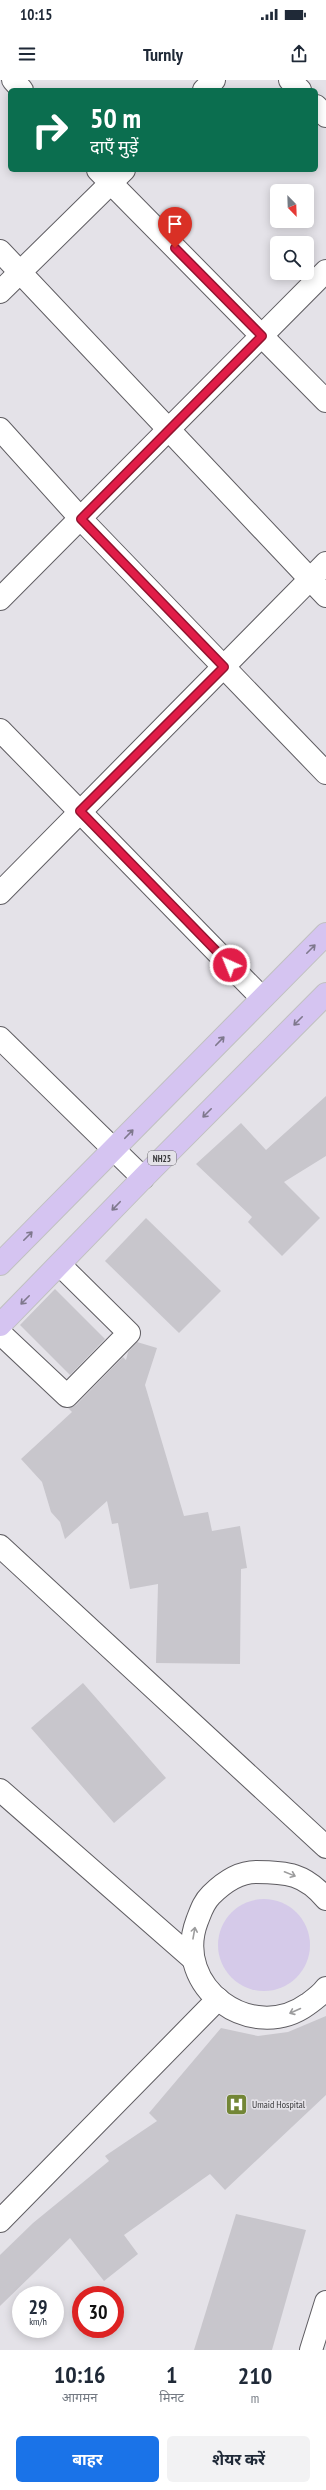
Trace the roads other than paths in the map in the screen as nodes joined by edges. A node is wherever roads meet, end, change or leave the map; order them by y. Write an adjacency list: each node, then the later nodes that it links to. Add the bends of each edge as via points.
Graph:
1 (13, 80): 4 (street)
2 (214, 80): 5 (street)
3 (290, 80): 6 (street)
4 (20, 88)
5 (206, 88)
6 (298, 88)
7 (318, 108): 8 (street)
8 (326, 116)
9 (111, 174): 12 (street); 14 (street)
10 (0, 251): 12 (street)
11 (326, 271): 14 (street)
12 (21, 272): 13 (street); 17 (street)
13 (0, 292)
14 (262, 336): 15 (street); 17 (street)
15 (326, 401)
16 (0, 429): 18 (street)
17 (170, 430): 18 (street); 20 (street)
18 (81, 519): 22 (street); 23 (street)
19 (326, 563): 20 (street)
20 (310, 579): 21 (street); 23 (street)
21 (326, 596)
22 (0, 600)
23 (224, 667): 25 (street); 26 (street)
24 (0, 730): 26 (street)
25 (326, 773)
26 (80, 811): 27 (street); 30 (street)
27 (0, 893)
28 (326, 934): 30 (main road, one-way to 28)
29 (326, 994): 33 (main road, NH25, one-way to 33)
30 (262, 998): 32 (main road, one-way to 30)
31 (0, 1038): 32 (street)
32 (113, 1151): 33 (street); 34 (main road, one-way to 32)
33 (142, 1178): 35 (main road, NH25, one-way to 35)
34 (0, 1264)
35 (60, 1265): 36 (main road, NH25, one-way to 36); 37 (street, via 130,1333 67,1396)
36 (0, 1325)
37 (0, 1333)
38 (0, 1546): 40 (street)
39 (0, 1790): 42 (street)
40 (326, 1847)
41 (326, 1898): 42 (street, one-way to 41, via 192,1933 204,1902 222,1884 247,1872 284,1872 306,1881)
42 (192, 1959): 44 (street, via 203,1984)
43 (326, 1988): 44 (street, one-way to 44, via 297,2012 272,2018 256,2018 226,2008)
44 (218, 1999): 45 (street)
45 (0, 2221)
46 (326, 2302): 47 (street)
47 (311, 2350)

